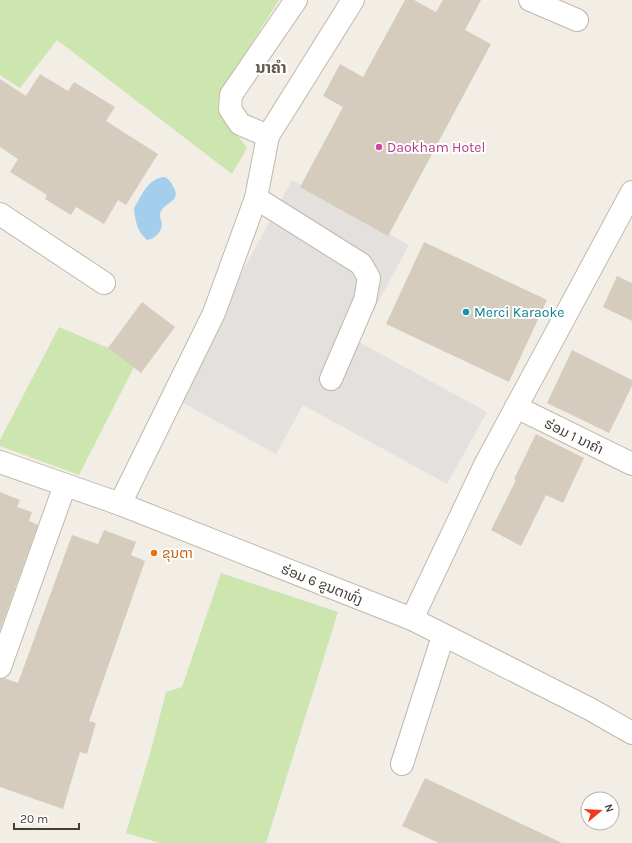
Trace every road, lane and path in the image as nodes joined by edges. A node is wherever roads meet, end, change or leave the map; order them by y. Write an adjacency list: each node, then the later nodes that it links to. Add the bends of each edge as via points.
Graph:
1 (296, 0): 5 (street, via 231,95 230,109 240,124)
2 (353, 0): 5 (street)
3 (530, 0): 4 (street)
4 (577, 20)
5 (268, 136): 7 (street)
6 (632, 192): 11 (street)
7 (256, 198): 10 (street, via 361,264 368,278 365,300); 15 (street, via 214,313)
8 (0, 214): 9 (street)
9 (104, 283)
10 (331, 379)
11 (516, 407): 13 (street, ຮ່ອມ 1 ນາຄຳ); 16 (street)
12 (0, 462): 14 (street, ຮ່ອມ 6 ຂູນຕາທົ່ງ)
13 (632, 464)
14 (65, 485): 15 (street, ຮ່ອມ 6 ຂູນຕາທົ່ງ); 18 (street)
15 (120, 504): 16 (street, ຮ່ອມ 6 ຂູນຕາທົ່ງ)
16 (412, 620): 17 (street, ຮ່ອມ 6 ຂູນຕາທົ່ງ)
17 (443, 636): 19 (street, ຮ່ອມ 6 ຂູນຕາທົ່ງ); 20 (street)
18 (0, 667)
19 (632, 733)
20 (402, 764)

